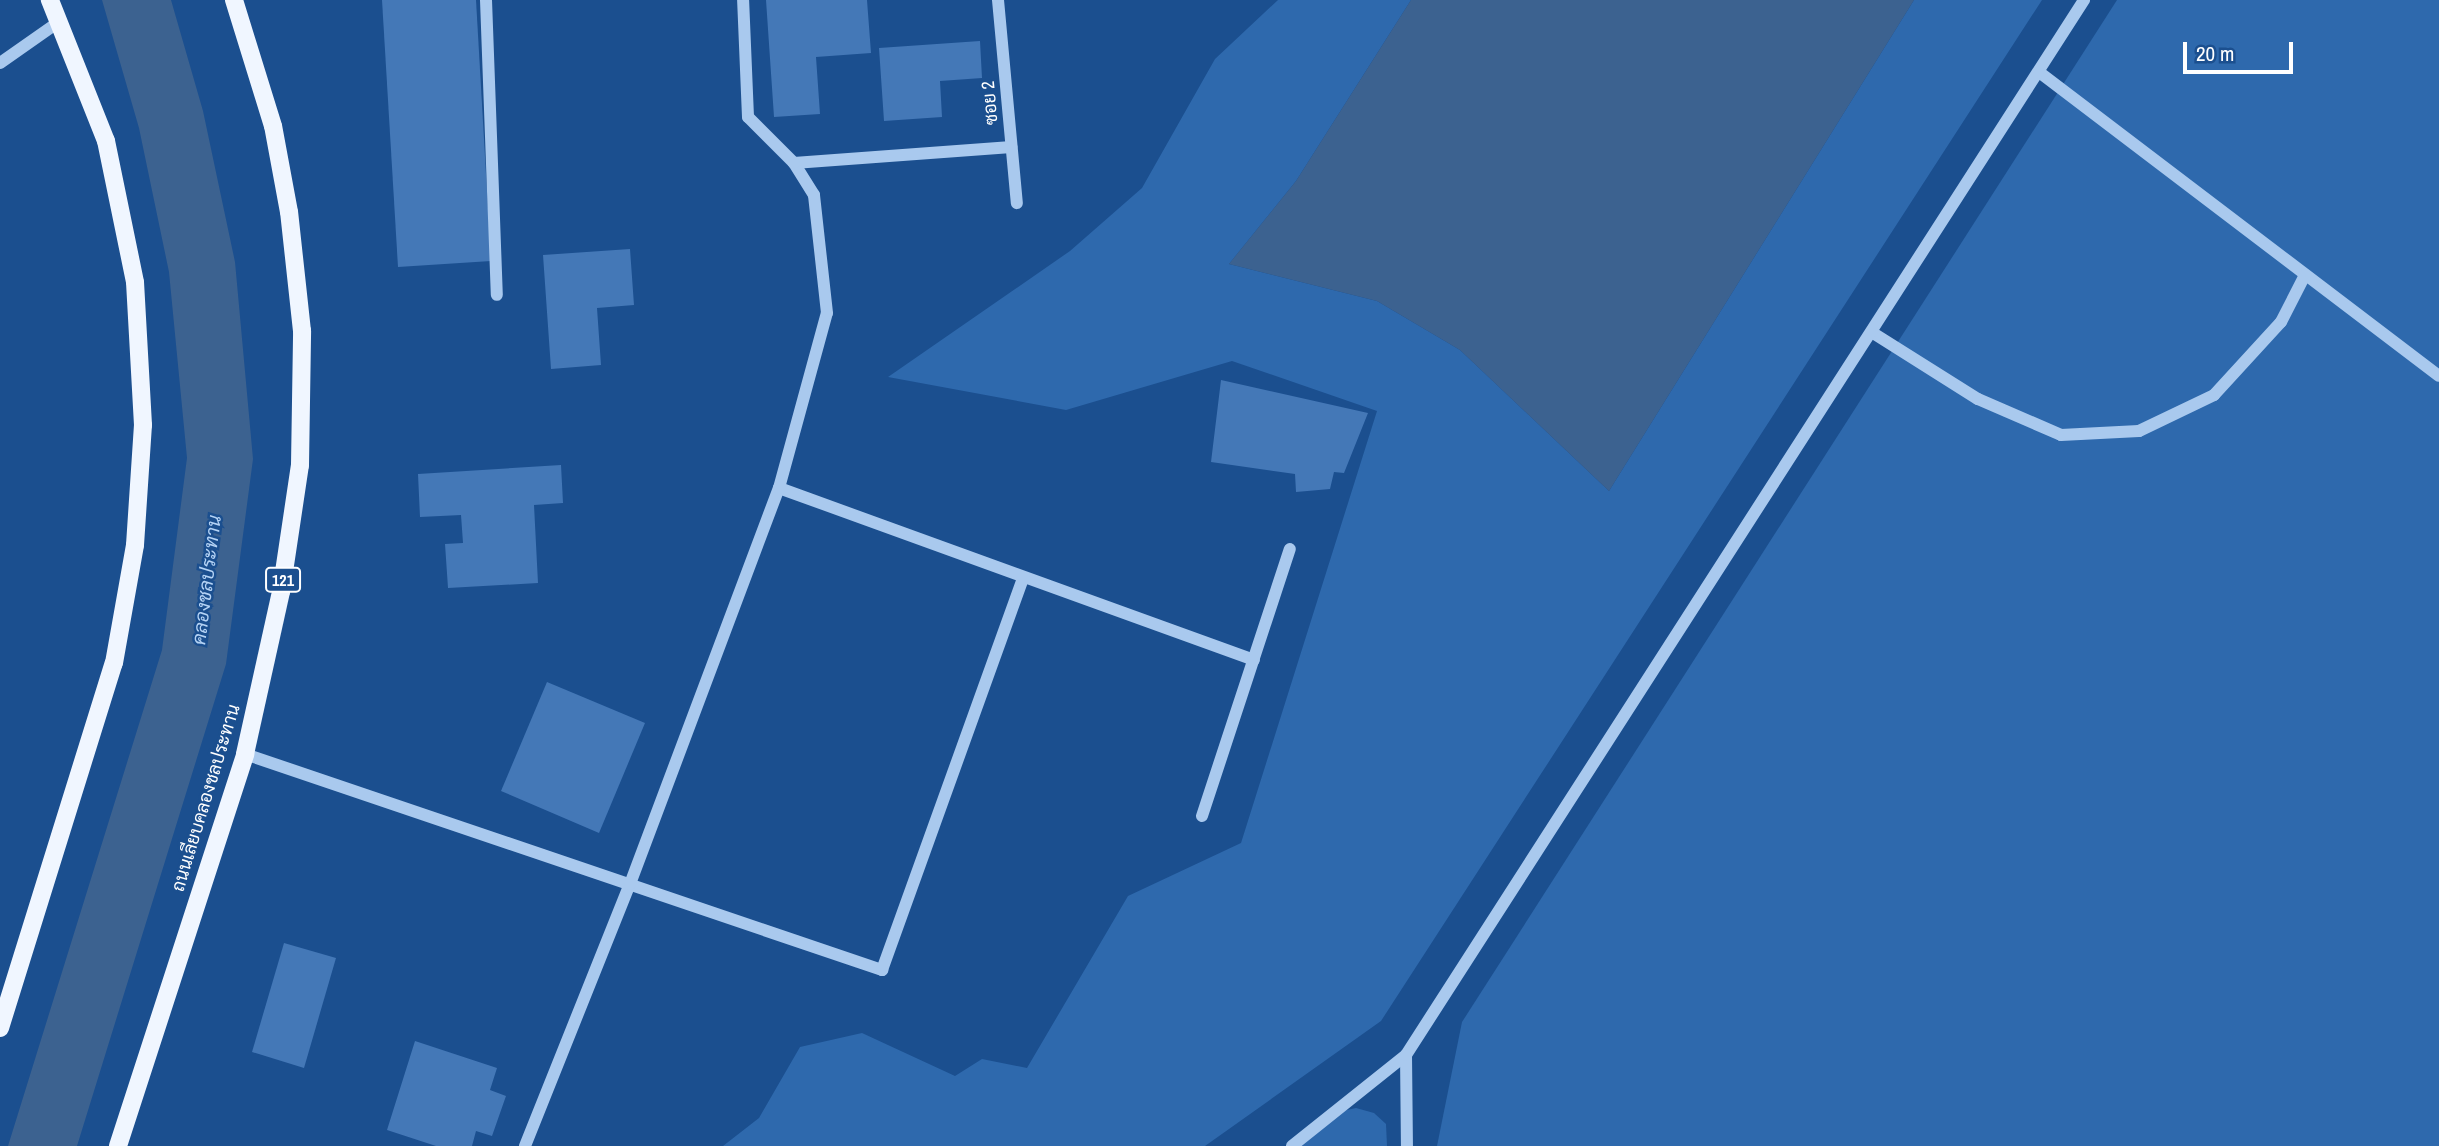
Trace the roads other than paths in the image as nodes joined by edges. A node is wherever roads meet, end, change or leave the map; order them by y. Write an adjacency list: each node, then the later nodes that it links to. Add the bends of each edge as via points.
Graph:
1 (50, 0): 7 (main road)
2 (234, 0): 21 (main road, ถนนเลียบคลองชลประทาน / 121, via 273,126 289,212 302,331 300,465 281,592)
3 (486, 0): 14 (street)
4 (743, 0): 11 (street, via 748,117)
5 (998, 0): 10 (street, ซอย 2)
6 (2084, 0): 9 (street)
7 (60, 21): 8 (street); 24 (main road, via 106,141 135,282 141,452 135,545 114,663)
8 (0, 63)
9 (2039, 72): 13 (street); 15 (street)
10 (1011, 147): 11 (street); 12 (street, ซอย 2)
11 (794, 163): 17 (street, via 814,195 827,313)
12 (1017, 203)
13 (2305, 275): 15 (street, via 2281,322 2214,395 2138,430 2061,435 1978,399); 16 (street)
14 (497, 295)
15 (1873, 333): 25 (street)
16 (2439, 376)
17 (779, 488): 19 (street); 23 (street)
18 (1290, 549): 20 (street)
19 (1023, 578): 20 (street); 23 (street, via 882,970)
20 (1254, 660): 22 (street)
21 (245, 754): 23 (street); 26 (main road, ถนนเลียบคลองชลประทาน / 121)
22 (1202, 816)
23 (630, 884): 27 (street)
24 (0, 1028)
25 (1406, 1055): 28 (street); 29 (street)
26 (118, 1146)
27 (524, 1146)
28 (1292, 1146)
29 (1407, 1146)

